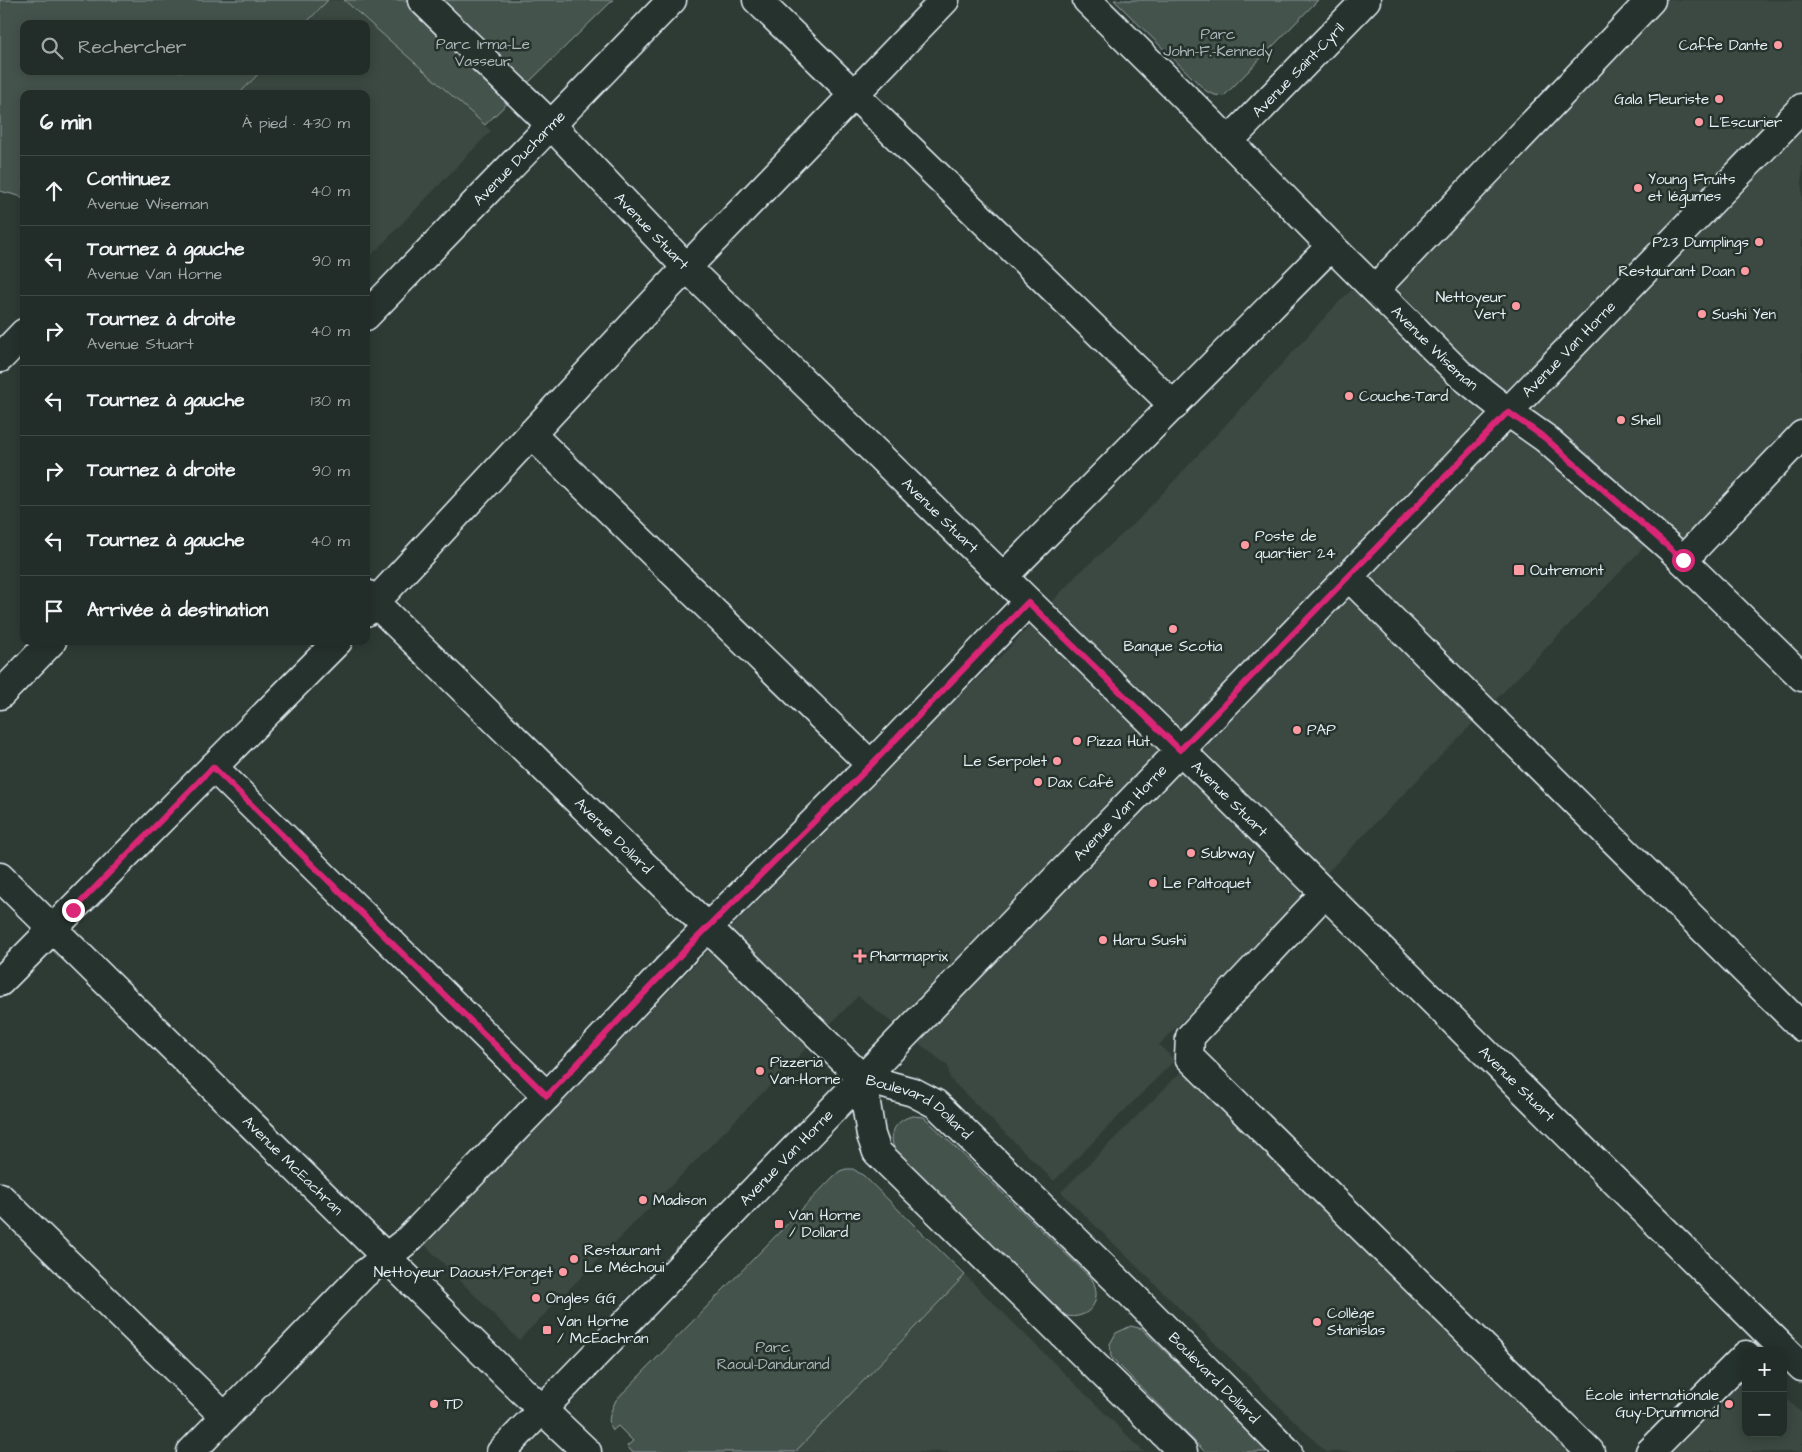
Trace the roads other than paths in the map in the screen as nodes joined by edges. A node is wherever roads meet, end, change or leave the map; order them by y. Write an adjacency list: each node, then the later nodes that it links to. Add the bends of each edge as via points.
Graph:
1 (422, 0): 10 (street, Avenue Stuart)
2 (672, 0): 10 (street, Avenue Ducharme)
3 (757, 0): 8 (street)
4 (945, 0): 8 (street)
5 (1087, 0): 11 (street, Avenue Wiseman)
6 (1366, 0): 11 (street, Avenue Saint-Cyril)
7 (1651, 0): 14 (street)
8 (854, 94): 13 (street); 18 (street)
9 (1802, 108): 19 (street, Avenue Van Horne)
10 (551, 125): 13 (street, Avenue Stuart); 15 (street, Avenue Ducharme)
11 (1229, 141): 12 (street, Avenue Wiseman)
12 (1331, 246): 14 (street, Avenue Wiseman); 18 (street)
13 (687, 268): 20 (street); 24 (street, Avenue Stuart)
14 (1375, 289): 19 (street, Avenue Wiseman, via 1460,374)
15 (370, 312)
16 (20, 337): 17 (street)
17 (0, 358)
18 (1174, 406): 24 (street)
19 (1508, 412): 22 (street, Avenue Wiseman, via 1545,438); 23 (street, Avenue Van Horne)
20 (531, 434): 25 (street); 33 (street)
21 (1802, 434): 22 (street)
22 (1683, 560): 30 (street, Avenue Wiseman)
23 (1349, 577): 32 (street, Avenue Van Horne); 40 (street)
24 (1003, 578): 26 (street, Avenue Stuart)
25 (370, 602)
26 (1028, 602): 32 (street, Avenue Stuart); 33 (street)
27 (370, 604): 37 (street, Avenue Dollard)
28 (48, 645): 31 (street)
29 (334, 645): 34 (street)
30 (1802, 677)
31 (0, 695)
32 (1180, 750): 36 (street, Avenue Stuart); 41 (street, Avenue Van Horne)
33 (871, 765): 37 (street)
34 (213, 767): 38 (street); 42 (street)
35 (0, 877): 38 (street, Avenue McEachran)
36 (1324, 894): 45 (street, Avenue Stuart); 55 (street, via 1190,1037 1189,1057)
37 (707, 927): 41 (street, Avenue Dollard); 42 (street)
38 (53, 930): 39 (street); 44 (street, Avenue McEachran)
39 (0, 982)
40 (1802, 1026)
41 (862, 1078): 48 (street, Avenue Van Horne); 53 (street, Boulevard Dollard, via 871,1135 877,1152); 54 (street, Boulevard Dollard, via 913,1092 936,1104)
42 (547, 1096): 44 (street, via 408,1240)
43 (0, 1197): 49 (street)
44 (386, 1256): 48 (street, Avenue McEachran); 49 (street, via 364,1274)
45 (1758, 1342): 47 (street, Avenue Stuart)
46 (1742, 1358): 56 (street)
47 (1802, 1366)
48 (542, 1410): 51 (street, Avenue Van Horne); 52 (street, Avenue McEachran)
49 (225, 1417): 50 (street)
50 (191, 1452)
51 (501, 1452)
52 (587, 1452)
53 (1183, 1452)
54 (1288, 1452)
55 (1590, 1452)
56 (1650, 1452)

